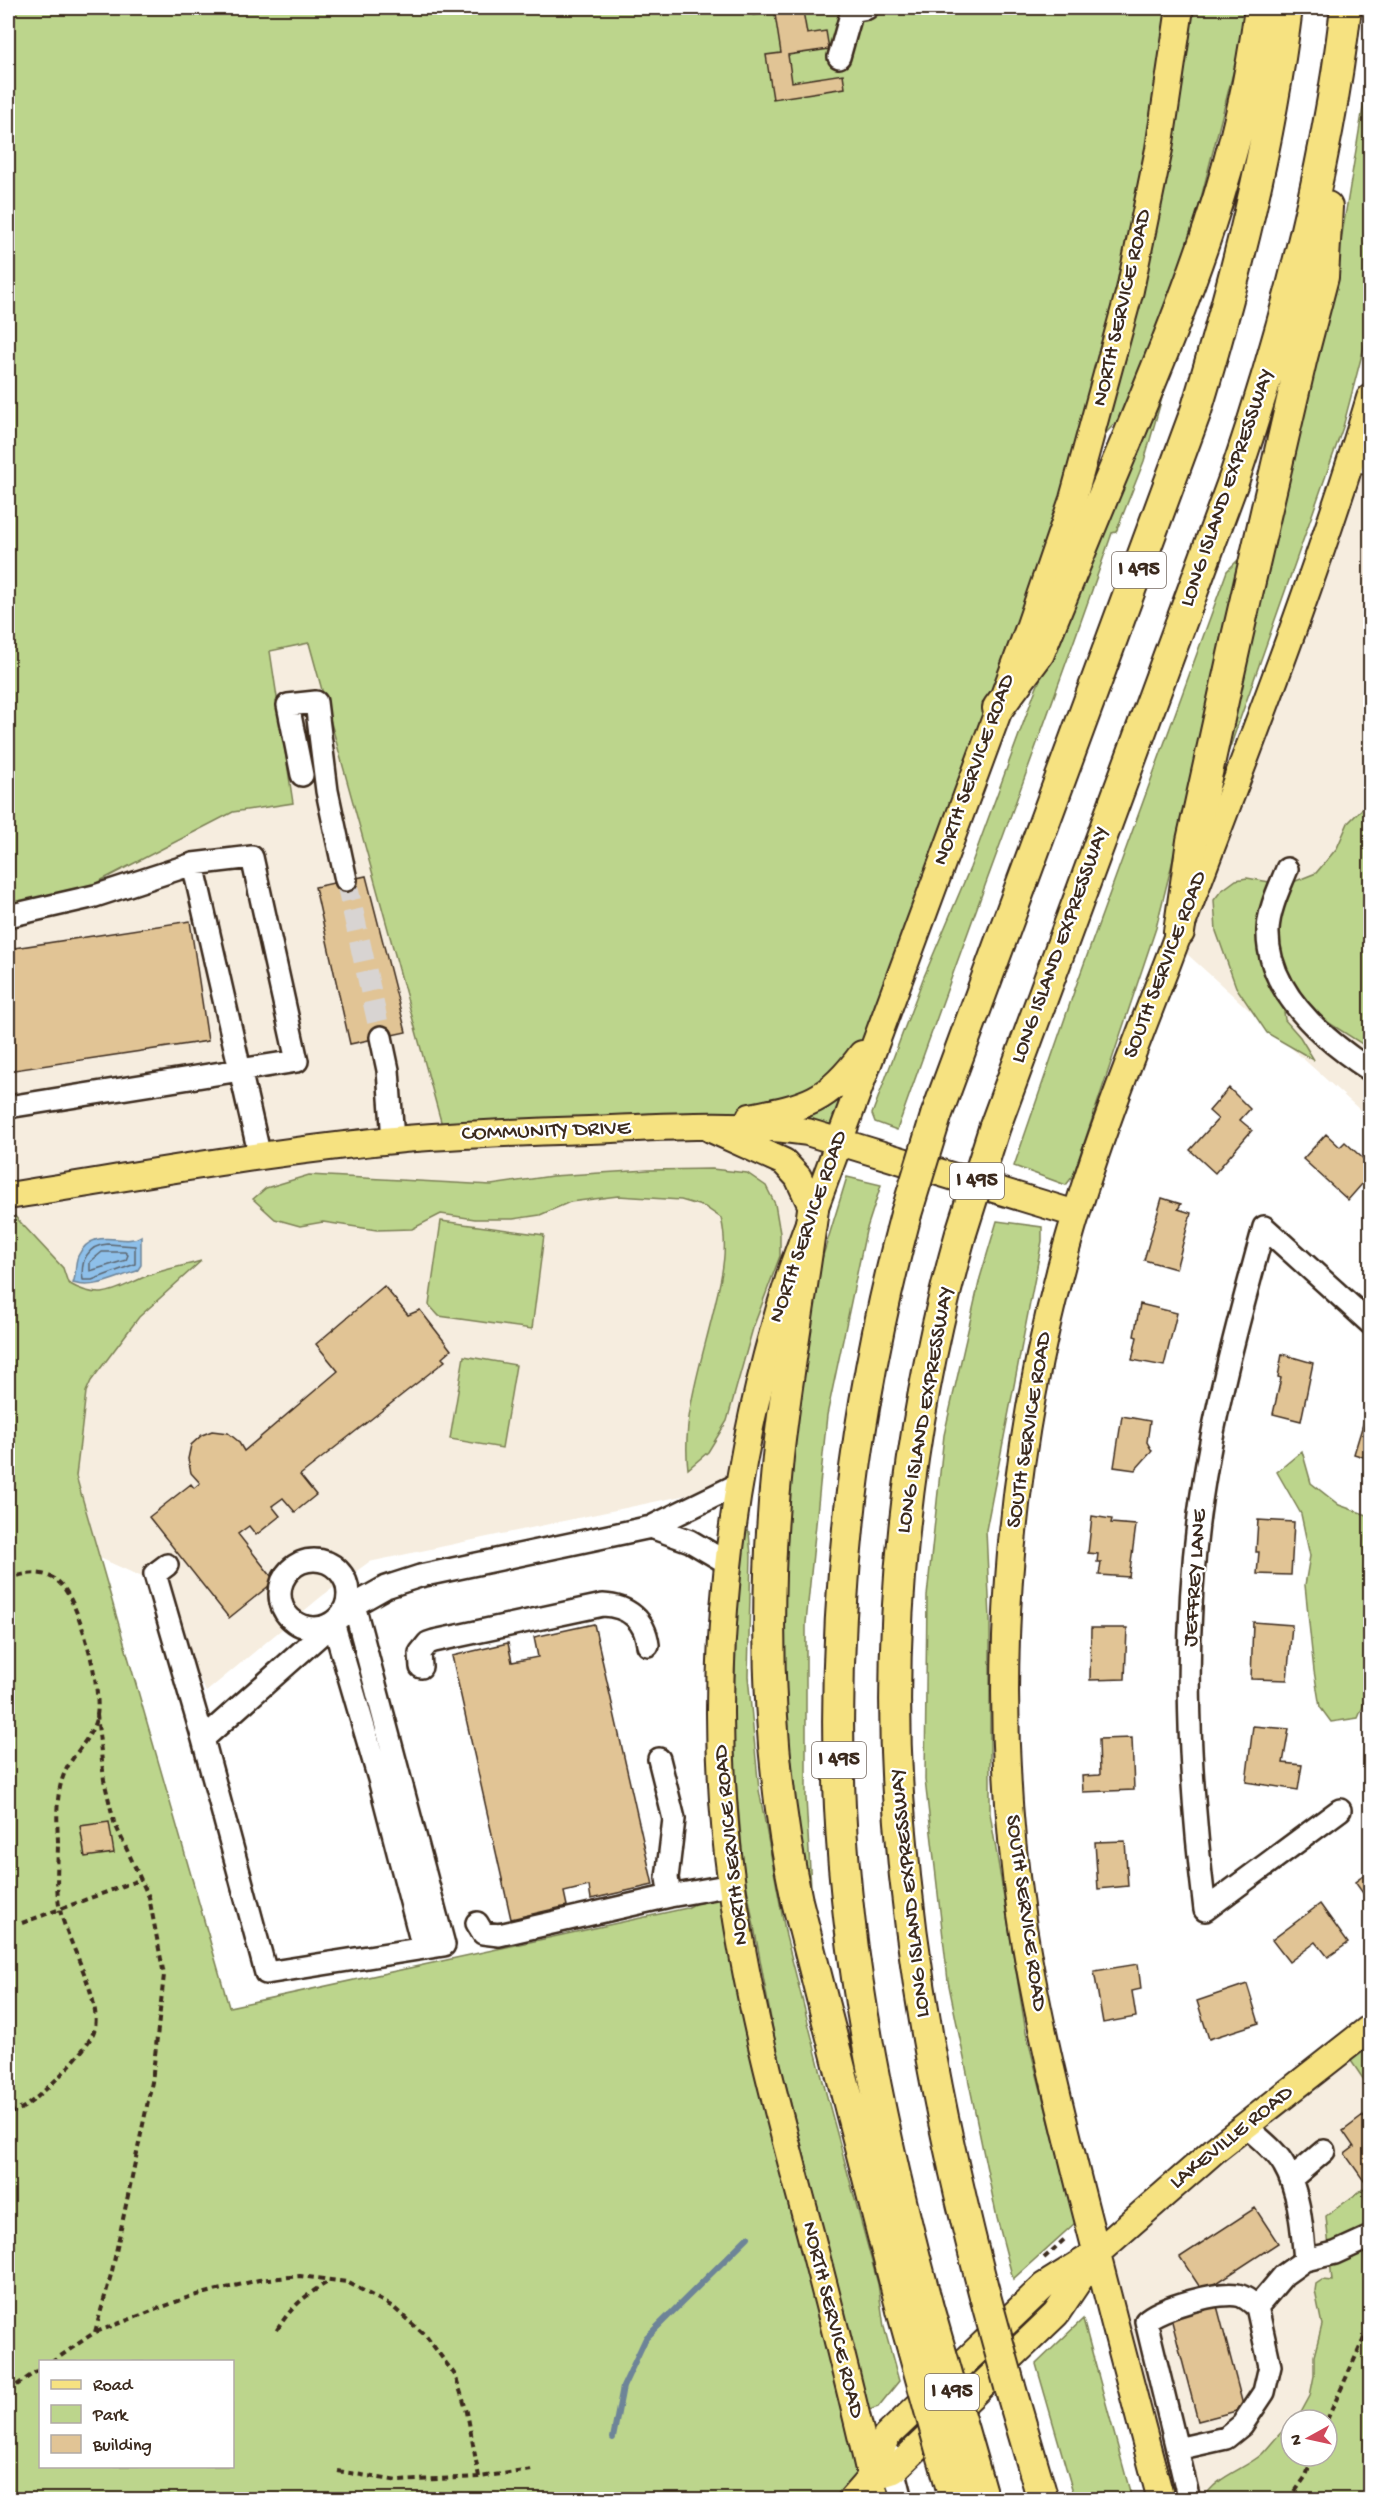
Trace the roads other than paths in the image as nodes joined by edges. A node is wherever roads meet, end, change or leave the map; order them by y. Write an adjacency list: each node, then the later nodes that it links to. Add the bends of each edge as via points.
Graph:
1 (867, 8): 6 (street, via 852,11)
2 (1180, 8): 10 (main road, NORTH SERVICE ROAD, via 1145,223 1113,360 1073,500)
3 (1260, 8): 10 (highway, via 1232,156 1201,253 1039,653)
4 (1287, 8): 52 (highway, I 495, bridge, via 1254,198 1218,338 1196,411 936,1116 881,1314 856,1455 842,1594 840,1809 864,2021)
5 (1346, 8): 7 (highway, LONG ISLAND EXPRESSWAY / I 495)
6 (839, 57)
7 (1334, 100): 16 (highway, via 1323,277 1298,371 1192,841); 59 (highway, LONG ISLAND EXPRESSWAY / I 495, bridge, via 1297,273 1257,410 994,1129 961,1233 924,1393 904,1536 896,1679 897,1749 906,1893 926,2032 944,2127 985,2296)
8 (1371, 398): 9 (main road, SOUTH SERVICE ROAD)
9 (1361, 461): 16 (main road, SOUTH SERVICE ROAD, via 1302,603)
10 (998, 708): 17 (main road, NORTH SERVICE ROAD)
11 (302, 775): 14 (street, via 288,705 316,702 327,791)
12 (193, 864): 15 (street, via 94,896); 19 (street); 19 (street, via 252,857 297,1061)
13 (1287, 869): 20 (street, via 1271,909 1268,932 1278,976 1310,1021)
14 (346, 880)
15 (8, 916)
16 (1179, 932): 28 (main road, SOUTH SERVICE ROAD, via 1111,1110)
17 (879, 1031): 22 (main road, via 845,1077 820,1098 797,1107); 24 (main road, NORTH SERVICE ROAD)
18 (381, 1037): 23 (street, via 388,1070)
19 (238, 1070): 21 (street); 25 (street)
20 (1371, 1071)
21 (8, 1107)
22 (702, 1126): 23 (main road, COMMUNITY DRIVE); 24 (main road, COMMUNITY DRIVE, via 766,1127); 27 (main road, via 784,1162 798,1177)
23 (393, 1140): 25 (main road, COMMUNITY DRIVE)
24 (838, 1140): 27 (main road, NORTH SERVICE ROAD); 28 (main road, COMMUNITY DRIVE)
25 (260, 1157): 26 (main road, COMMUNITY DRIVE)
26 (8, 1196)
27 (813, 1209): 30 (main road, NORTH SERVICE ROAD, via 772,1335); 52 (highway, via 775,1490 770,1642 775,1754 782,1818 800,1911)
28 (1076, 1215): 50 (main road, SOUTH SERVICE ROAD, via 1043,1339 1021,1468 1009,1590 1006,1735 1017,1878 1033,1986)
29 (1371, 1323): 40 (street, JEFFREY LANE, via 1264,1227 1220,1397 1204,1482 1195,1562 1190,1743 1205,1910)
30 (739, 1484): 31 (street); 32 (main road, NORTH SERVICE ROAD)
31 (651, 1527): 32 (street, via 690,1541); 34 (street, via 420,1576 386,1587)
32 (729, 1564): 41 (main road, NORTH SERVICE ROAD, via 720,1753)
33 (167, 1565): 38 (street, via 155,1574)
34 (354, 1605): 35 (street); 44 (street, via 444,1945)
35 (333, 1622): 38 (street); 44 (street)
36 (648, 1645): 37 (street, via 644,1628 633,1615 603,1605 428,1643 420,1653)
37 (420, 1667)
38 (203, 1739): 44 (street, via 266,1972)
39 (659, 1759): 42 (street, via 674,1819 667,1878)
40 (1340, 1810)
41 (732, 1885): 42 (street); 55 (main road, NORTH SERVICE ROAD, via 761,2043)
42 (670, 1896): 43 (street, via 499,1935 483,1933)
43 (477, 1923)
44 (423, 1948)
45 (1371, 2028): 46 (main road, LAKEVILLE ROAD)
46 (1245, 2125): 48 (street, via 1283,2163); 50 (main road, LAKEVILLE ROAD)
47 (1324, 2151): 48 (street)
48 (1291, 2179): 51 (street)
49 (1371, 2237): 51 (street, via 1335,2253)
50 (1097, 2253): 55 (main road, LAKEVILLE ROAD, via 1056,2314); 55 (main road, LAKEVILLE ROAD, via 1044,2286 886,2438); 60 (main road, SOUTH SERVICE ROAD)
51 (1305, 2260): 53 (street, via 1284,2275)
52 (914, 2307): 56 (highway, bridge)
53 (1257, 2307): 54 (street, via 1270,2366 1264,2392 1242,2425 1226,2438); 54 (street, via 1241,2295 1212,2296 1167,2308 1146,2321)
54 (1177, 2449): 61 (street)
55 (880, 2482): 57 (main road, LAKEVILLE ROAD); 58 (street)
56 (967, 2491)
57 (851, 2499)
58 (902, 2499)
59 (1043, 2499)
60 (1161, 2499)
61 (1190, 2499)

